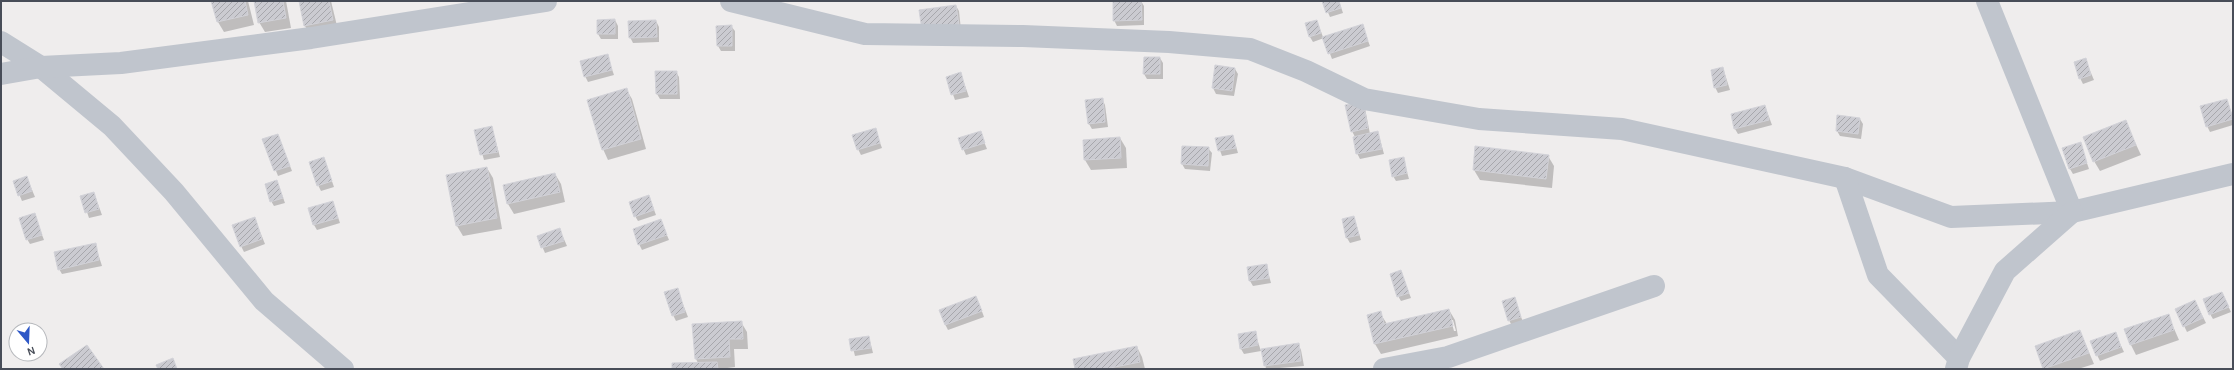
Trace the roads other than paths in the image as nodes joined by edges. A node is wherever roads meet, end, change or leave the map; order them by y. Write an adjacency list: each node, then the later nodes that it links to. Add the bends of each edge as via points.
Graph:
1 (546, 1): 5 (street, via 310,38 145,60)
2 (731, 1): 8 (street, via 865,34 1023,36 1169,42 1250,49 1306,71 1364,99 1479,119 1622,129)
3 (1987, 1): 9 (street)
4 (1, 42): 5 (street)
5 (41, 68): 6 (street); 12 (street, via 112,126 174,192 264,301)
6 (1, 74)
7 (2233, 174): 9 (street)
8 (1845, 178): 9 (street, via 1951,217); 11 (street, via 1878,275)
9 (2072, 212): 11 (street, via 2005,271)
10 (1654, 286): 13 (street, via 1448,357)
11 (1957, 363)
12 (343, 369)
13 (1384, 369)

